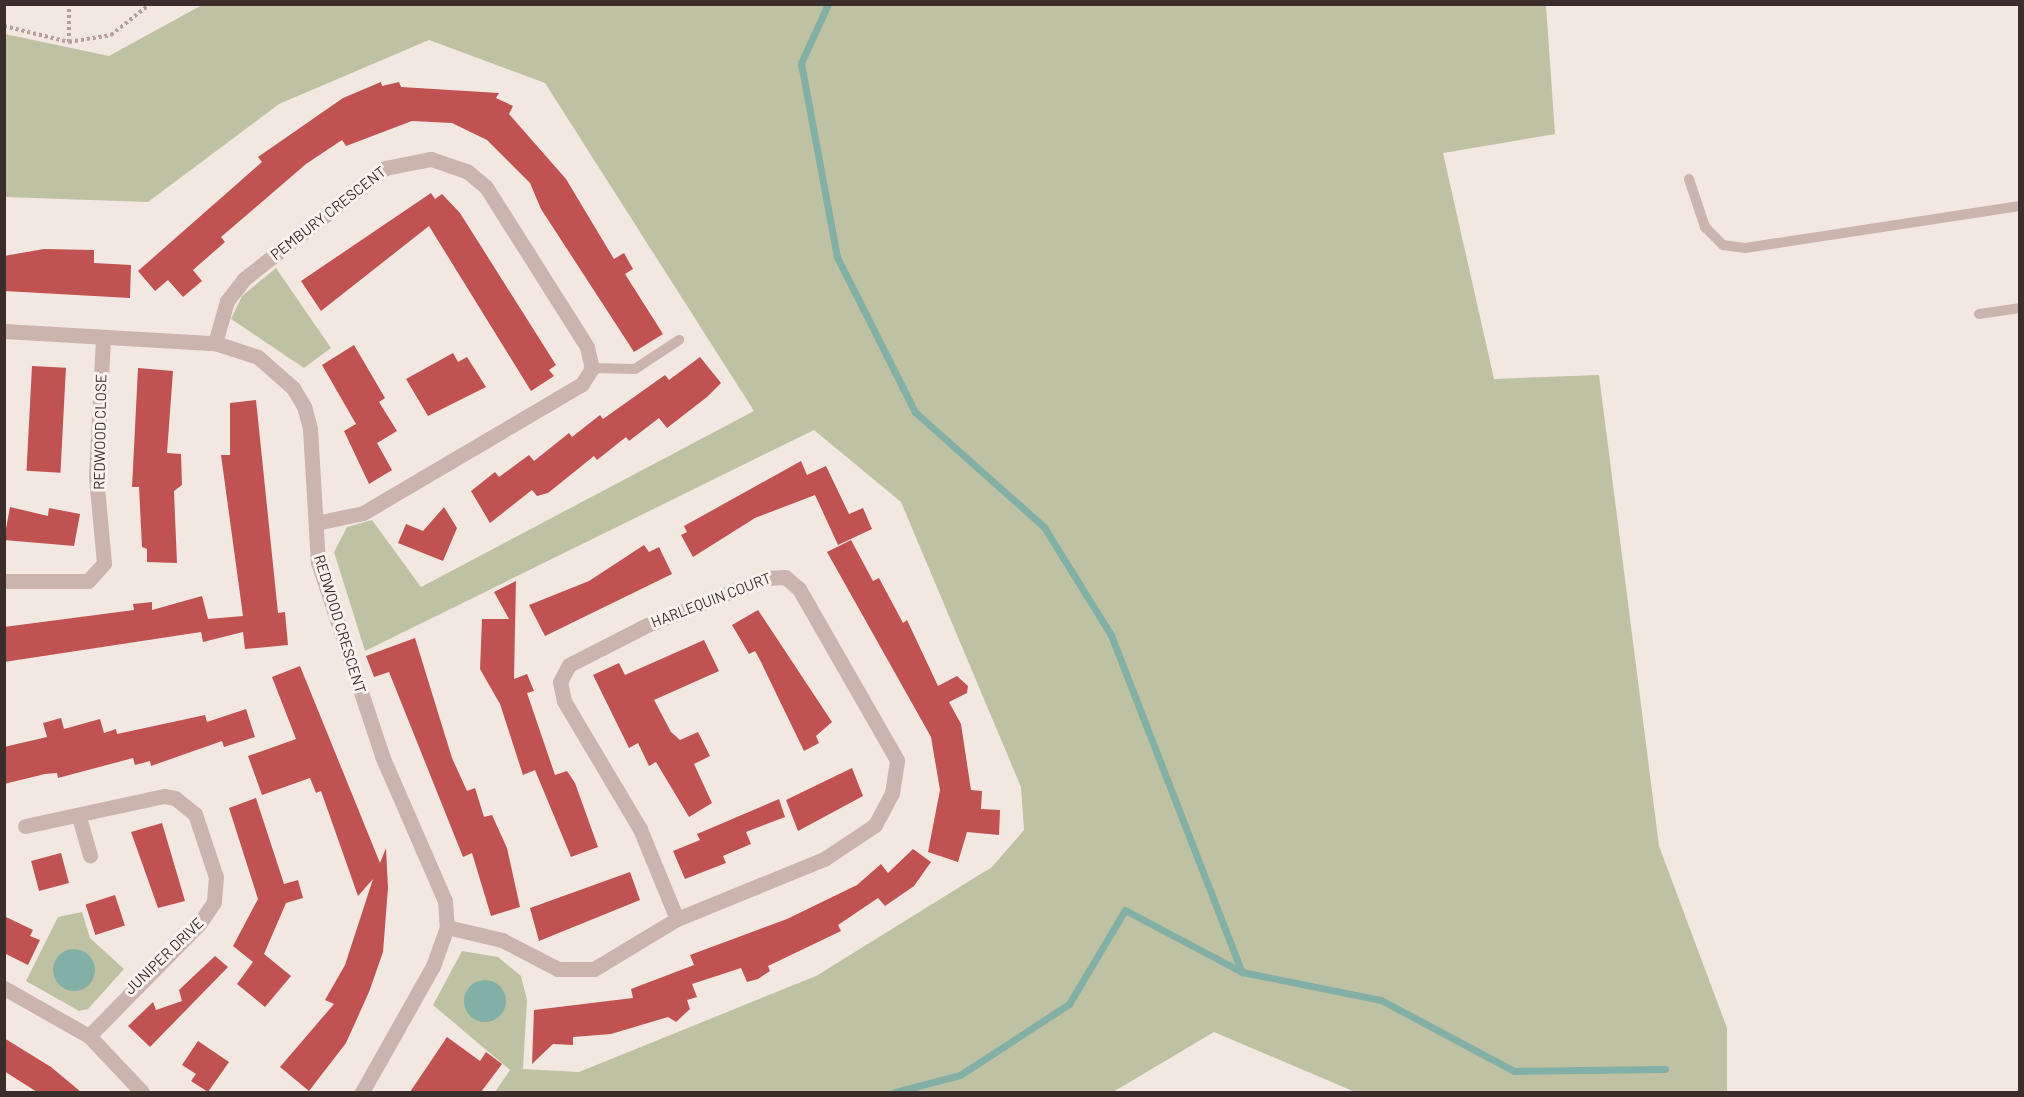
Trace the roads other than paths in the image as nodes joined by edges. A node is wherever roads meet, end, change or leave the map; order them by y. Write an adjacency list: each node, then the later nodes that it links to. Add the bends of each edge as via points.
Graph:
1 (1689, 179): 2 (lane, via 1705,227 1723,244 1745,248)
2 (2019, 206)
3 (2019, 308): 4 (lane)
4 (1978, 314)
5 (4, 331): 6 (street, REDWOOD CRESCENT)
6 (104, 337): 8 (street, REDWOOD CRESCENT); 11 (street, REDWOOD CLOSE, via 96,477 104,564 88,581)
7 (680, 340): 9 (lane, via 635,369)
8 (215, 343): 9 (street, PEMBURY CRESCENT, via 227,301 244,279 385,168 431,159 468,172 486,187 587,347); 10 (street, REDWOOD CRESCENT, via 267,364 304,406 310,429)
9 (591, 368): 10 (street, via 582,384 420,475 384,502 344,519)
10 (316, 523): 16 (street, REDWOOD CRESCENT, via 318,562 345,648 382,756 434,870)
11 (4, 581)
12 (78, 817): 13 (street, JUNIPER DRIVE); 14 (street); 18 (street, JUNIPER DRIVE, via 164,796 175,798 195,814 217,885 214,902 199,924)
13 (26, 826)
14 (90, 855)
15 (677, 919): 15 (street, HARLEQUIN COURT, via 640,829 574,718 560,682 569,665 646,625 766,578 785,577 799,589 891,745 897,760 892,794 875,825 850,845); 16 (street, HARLEQUIN COURT, via 607,965 580,971 538,962 502,940)
16 (447, 927): 20 (street, via 409,1017)
17 (4, 988): 18 (street)
18 (89, 1036): 19 (street)
19 (142, 1092)
20 (362, 1092)

